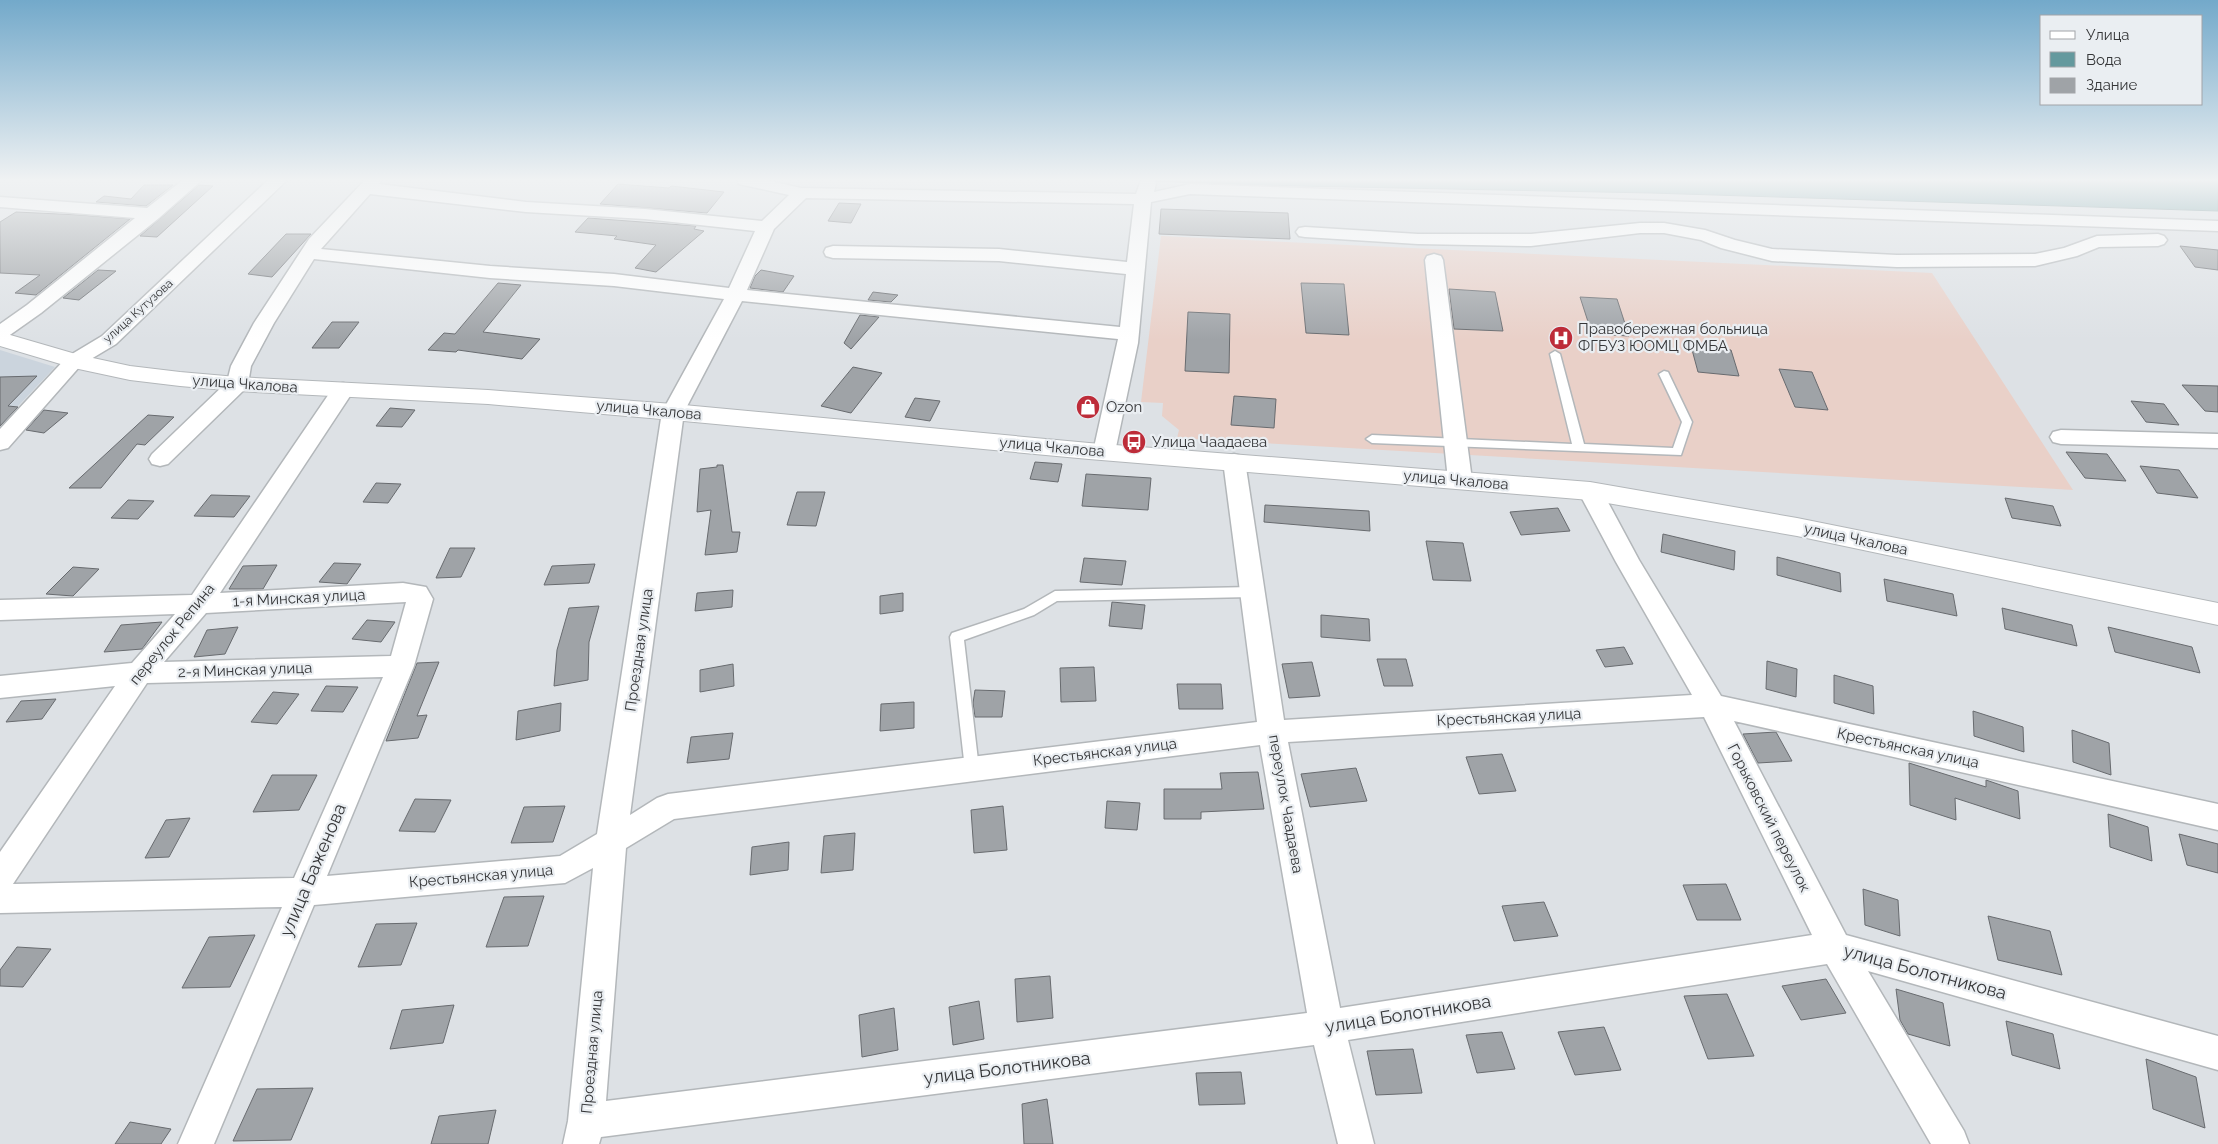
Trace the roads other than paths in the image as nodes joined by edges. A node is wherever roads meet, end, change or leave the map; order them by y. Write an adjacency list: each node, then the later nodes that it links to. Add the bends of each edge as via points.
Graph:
1 (129, 233): 15 (street)
2 (222, 233): 19 (street, улица Кутузова, via 109,340)
3 (323, 233): 11 (street)
4 (763, 233): 14 (street, Проездная улица)
5 (1140, 233): 13 (street)
6 (1327, 233): 7 (street, via 1418,239 1532,240)
7 (1592, 233)
8 (1696, 233): 9 (street, via 1772,255 1897,262 2035,260 2097,242)
9 (2218, 240)
10 (833, 252): 13 (street, via 999,255)
11 (310, 253): 14 (street, via 490,272 614,280); 21 (street, via 260,331 241,366)
12 (1434, 260): 28 (street)
13 (1136, 269): 16 (street)
14 (736, 295): 16 (street); 23 (street, Проездная улица)
15 (0, 333)
16 (1129, 334): 30 (street)
17 (0, 339): 19 (main road, улица Чкалова)
18 (1555, 354): 29 (lane)
19 (74, 361): 21 (main road, улица Чкалова, via 130,373); 27 (street, улица Кутузова)
20 (1664, 374): 29 (lane, via 1687,422 1677,452)
21 (237, 384): 22 (main road, улица Чкалова); 31 (street)
22 (343, 390): 23 (main road, улица Чкалова, via 488,397); 37 (street, переулок Репина)
23 (673, 412): 30 (main road, улица Чкалова); 47 (street, Проездная улица)
24 (2061, 436): 26 (street)
25 (1372, 440): 28 (lane)
26 (2218, 441)
27 (0, 443)
28 (1454, 443): 29 (lane); 33 (street)
29 (1579, 448)
30 (1104, 452): 32 (main road, улица Чкалова)
31 (160, 459)
32 (1234, 461): 33 (main road, улица Чкалова); 35 (street, переулок Чаадаева)
33 (1460, 480): 34 (main road, улица Чкалова)
34 (1590, 491): 39 (main road, улица Чкалова, via 1797,527); 43 (street, Горьковский переулок)
35 (1252, 592): 44 (street, переулок Чаадаева); 45 (lane, via 1055,596 1029,612 957,636)
36 (418, 594): 37 (street, 1-я Минская улица, via 403,592); 40 (street, улица Баженова, via 420,605)
37 (200, 604): 38 (street, 1-я Минская улица); 41 (street, переулок Репина)
38 (0, 610)
39 (2218, 614)
40 (401, 666): 41 (street, 2-я Минская улица); 49 (street, улица Баженова)
41 (139, 673): 42 (street, 2-я Минская улица); 48 (street, переулок Репина)
42 (0, 687)
43 (1712, 705): 44 (street, Крестьянская улица); 46 (street, Крестьянская улица); 51 (street, Горьковский переулок)
44 (1272, 732): 45 (street, Крестьянская улица); 52 (street, переулок Чаадаева)
45 (972, 769): 47 (street, Крестьянская улица, via 668,807)
46 (2218, 817)
47 (611, 840): 49 (street, Крестьянская улица, via 565,869); 54 (street, Проездная улица)
48 (0, 878)
49 (304, 892): 50 (street, Крестьянская улица); 55 (street, улица Баженова)
50 (0, 899)
51 (1835, 947): 52 (street, улица Болотникова); 53 (street, улица Болотникова); 57 (street, Горьковский переулок)
52 (1327, 1027): 54 (street, улица Болотникова); 56 (street, переулок Чаадаева)
53 (2218, 1053)
54 (584, 1132)
55 (196, 1144)
56 (1356, 1144)
57 (1951, 1144)

